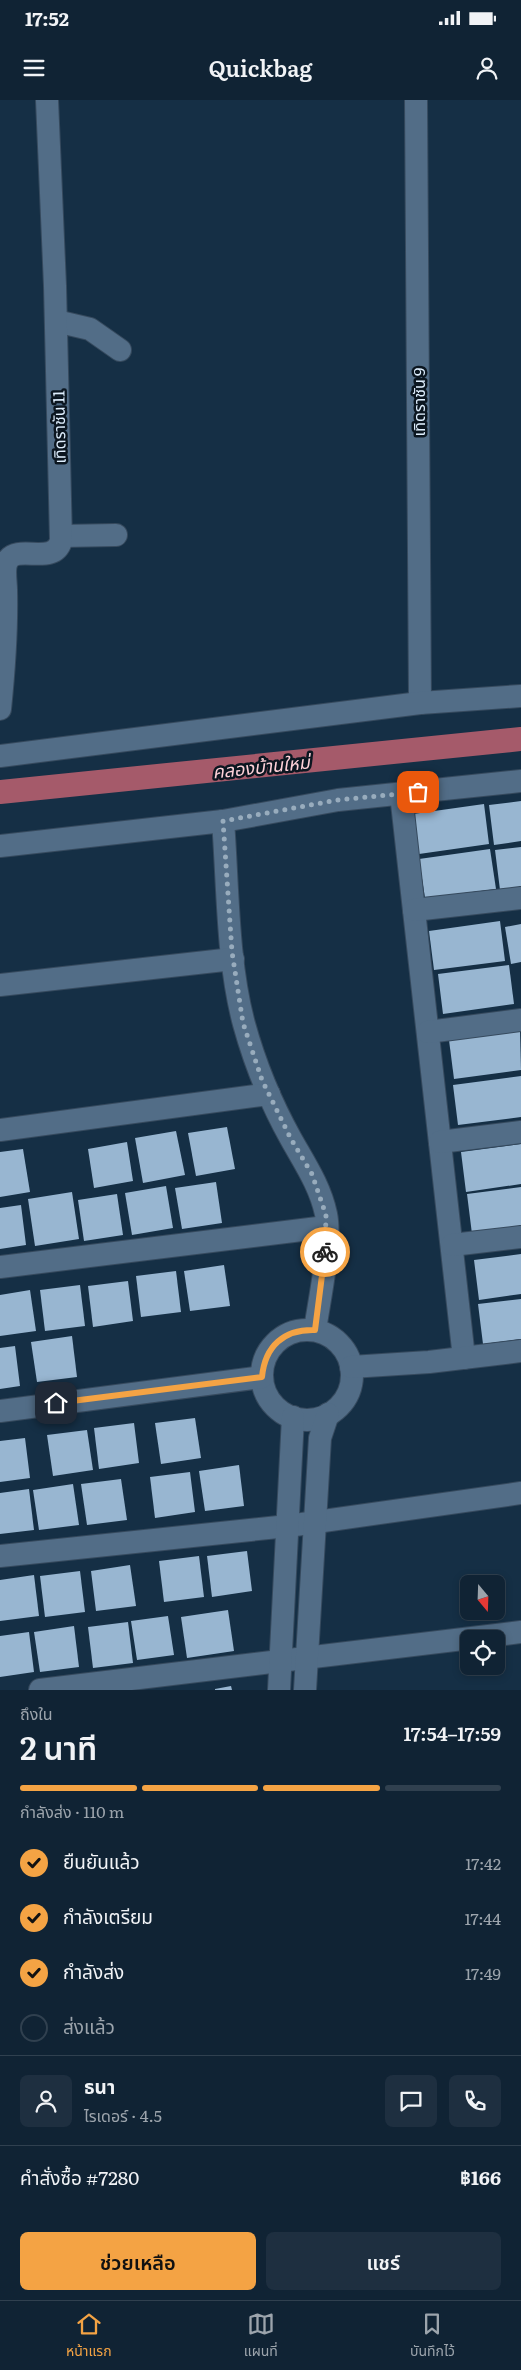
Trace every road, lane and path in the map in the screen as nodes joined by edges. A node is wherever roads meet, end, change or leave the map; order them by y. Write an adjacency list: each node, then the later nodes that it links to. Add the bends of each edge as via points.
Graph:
1 (47, 100): 3 (street, เทิดราชัน 11)
2 (416, 100): 9 (street, เทิดราชัน 9)
3 (56, 321): 4 (street, via 90,329); 6 (street, เทิดราชัน 11)
4 (120, 350)
5 (116, 535): 6 (street)
6 (61, 536): 7 (street, via 59,548 53,553 14,555)
7 (4, 559): 10 (street, via 6,593)
8 (521, 696): 9 (street)
9 (420, 703): 11 (street)
10 (0, 709)
11 (0, 756)
12 (521, 781): 13 (street)
13 (402, 794): 14 (street, via 338,800); 17 (street)
14 (223, 821): 15 (street); 18 (street)
15 (0, 846)
16 (521, 898): 17 (street)
17 (414, 910): 21 (street)
18 (233, 959): 19 (street); 22 (street, via 243,1023)
19 (0, 985)
20 (521, 1020): 21 (street)
21 (428, 1032): 25 (street)
22 (269, 1094): 23 (street); 26 (street, via 312,1174 326,1215)
23 (0, 1130)
24 (521, 1132): 25 (street)
25 (440, 1142): 28 (street)
26 (326, 1227): 29 (street); 30 (street)
27 (521, 1237): 28 (street)
28 (452, 1245): 32 (street)
29 (0, 1267)
30 (315, 1330): 33 (street, via 339,1343); 34 (street, via 302,1330 277,1341 263,1363)
31 (521, 1351): 32 (street)
32 (464, 1358): 33 (street)
33 (351, 1367): 36 (street, via 349,1391 337,1408)
34 (262, 1377): 35 (street); 37 (street, via 264,1390 271,1402 280,1412)
35 (0, 1410)
36 (328, 1414): 37 (street, via 312,1419); 39 (street, via 320,1438)
37 (292, 1417): 40 (street)
38 (521, 1493): 39 (street)
39 (313, 1521): 40 (street); 43 (street)
40 (288, 1526): 41 (street); 44 (street)
41 (0, 1556)
42 (521, 1632): 43 (street)
43 (307, 1656): 44 (street); 47 (street)
44 (280, 1663): 45 (street); 46 (street)
45 (40, 1690)
46 (279, 1690)
47 (305, 1690)

